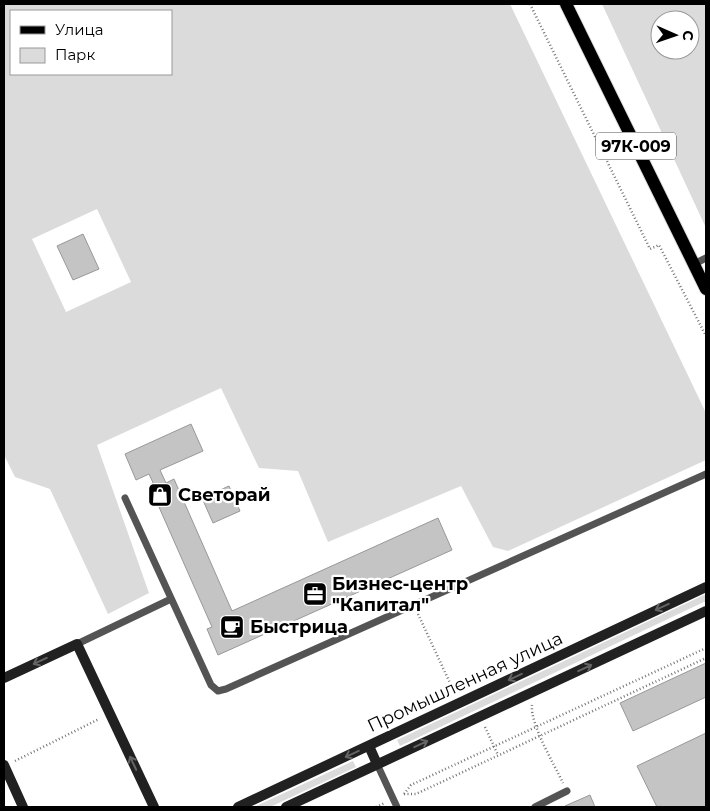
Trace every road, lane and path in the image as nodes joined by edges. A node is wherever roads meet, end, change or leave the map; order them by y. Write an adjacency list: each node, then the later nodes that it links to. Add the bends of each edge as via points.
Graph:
1 (530, 4): 6 (path, via 650,249 659,245)
2 (566, 4): 4 (main road, 97К-009)
3 (706, 258): 4 (lane)
4 (694, 264): 5 (main road, 97К-009)
5 (706, 289)
6 (706, 336)
7 (706, 474): 11 (lane)
8 (125, 498): 10 (lane)
9 (706, 587): 23 (street, Промышленная улица, one-way to 23)
10 (171, 599): 11 (lane, via 212,685 218,691); 13 (lane)
11 (414, 606): 17 (path)
12 (706, 611): 26 (street, one-way to 12)
13 (77, 644): 16 (street, one-way to 16); 19 (street)
14 (706, 648): 21 (path)
15 (706, 658): 22 (path)
16 (4, 678)
17 (450, 683)
18 (532, 713): 21 (path)
19 (110, 714): 27 (path); 31 (street, one-way to 19)
20 (484, 723): 24 (path)
21 (536, 726): 22 (path); 24 (path)
22 (540, 736): 25 (path); 28 (path)
23 (369, 746): 26 (street); 32 (street, Промышленная улица, one-way to 32)
24 (494, 746): 25 (path); 25 (path, via 411,785 404,794 416,794)
25 (498, 755)
26 (377, 764): 33 (street); 35 (lane)
27 (4, 766): 30 (street)
28 (567, 791): 36 (lane)
29 (386, 802): 34 (path)
30 (24, 807)
31 (154, 807)
32 (238, 807)
33 (286, 807)
34 (376, 807)
35 (397, 807)
36 (535, 807)

